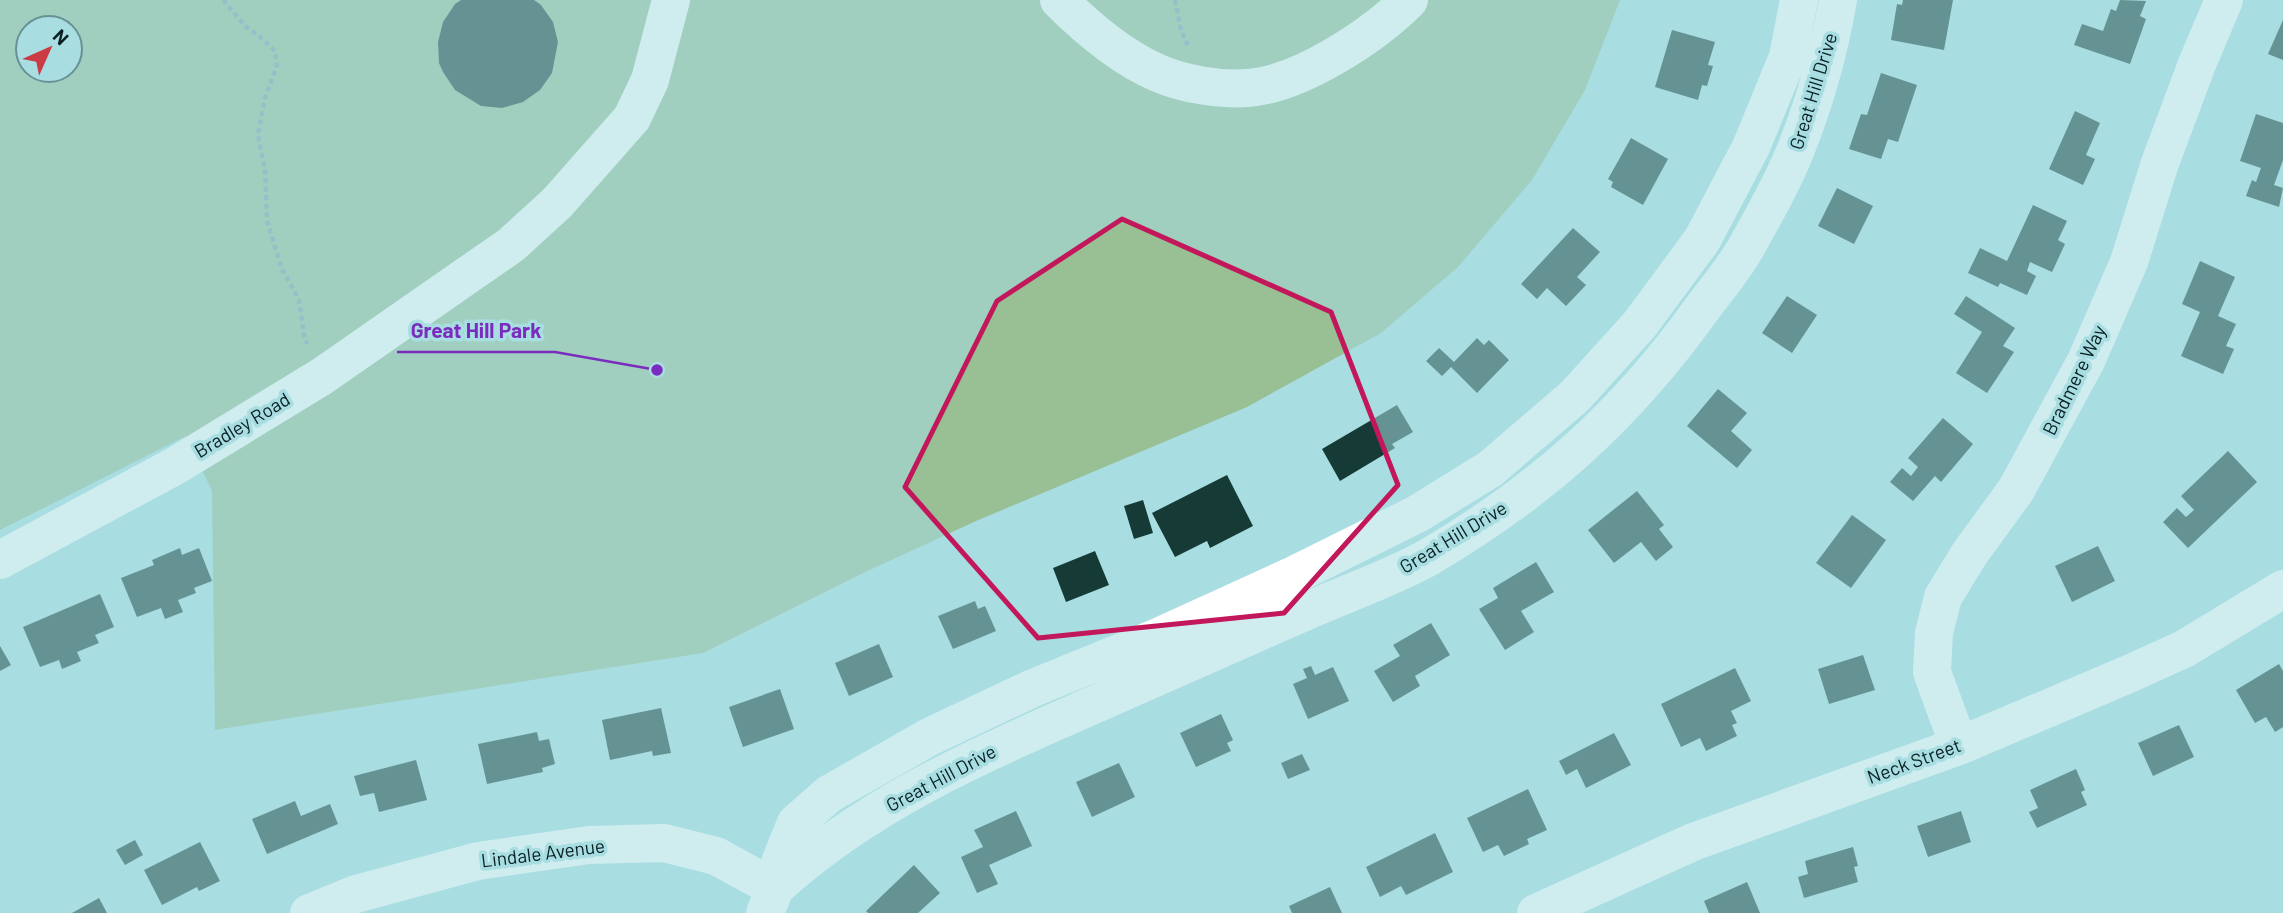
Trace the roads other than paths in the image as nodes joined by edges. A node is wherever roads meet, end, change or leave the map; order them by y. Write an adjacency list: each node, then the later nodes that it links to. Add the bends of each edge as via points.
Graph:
1 (671, 0): 7 (street, Bradley Road, via 650,80 632,118 557,203 511,245 321,377 175,466)
2 (1059, 0): 3 (street, via 1119,51 1158,74 1199,85 1248,89 1284,79 1357,44)
3 (1409, 0)
4 (1799, 0): 10 (street, Great Hill Drive, via 1788,57 1751,147 1702,240 1640,324 1575,396 1490,469 1417,514 1170,631 964,720 829,794 796,824)
5 (1838, 0): 10 (street, Great Hill Drive, via 1830,42 1794,155 1742,253 1666,359 1618,413 1563,463 1503,510 1425,559 1006,743 916,790 806,859)
6 (2224, 0): 9 (street, Bradmere Way, via 2183,101 2129,262 2086,361 2016,490 1944,597 1934,633 1932,672)
7 (0, 560)
8 (2283, 589): 9 (street, Neck Street, via 2173,654)
9 (1959, 746): 12 (street, Neck Street, via 1693,842)
10 (770, 900): 11 (street, Lindale Avenue, via 716,856 664,843 589,845 478,861 356,894)
11 (309, 913)
12 (1536, 913)

